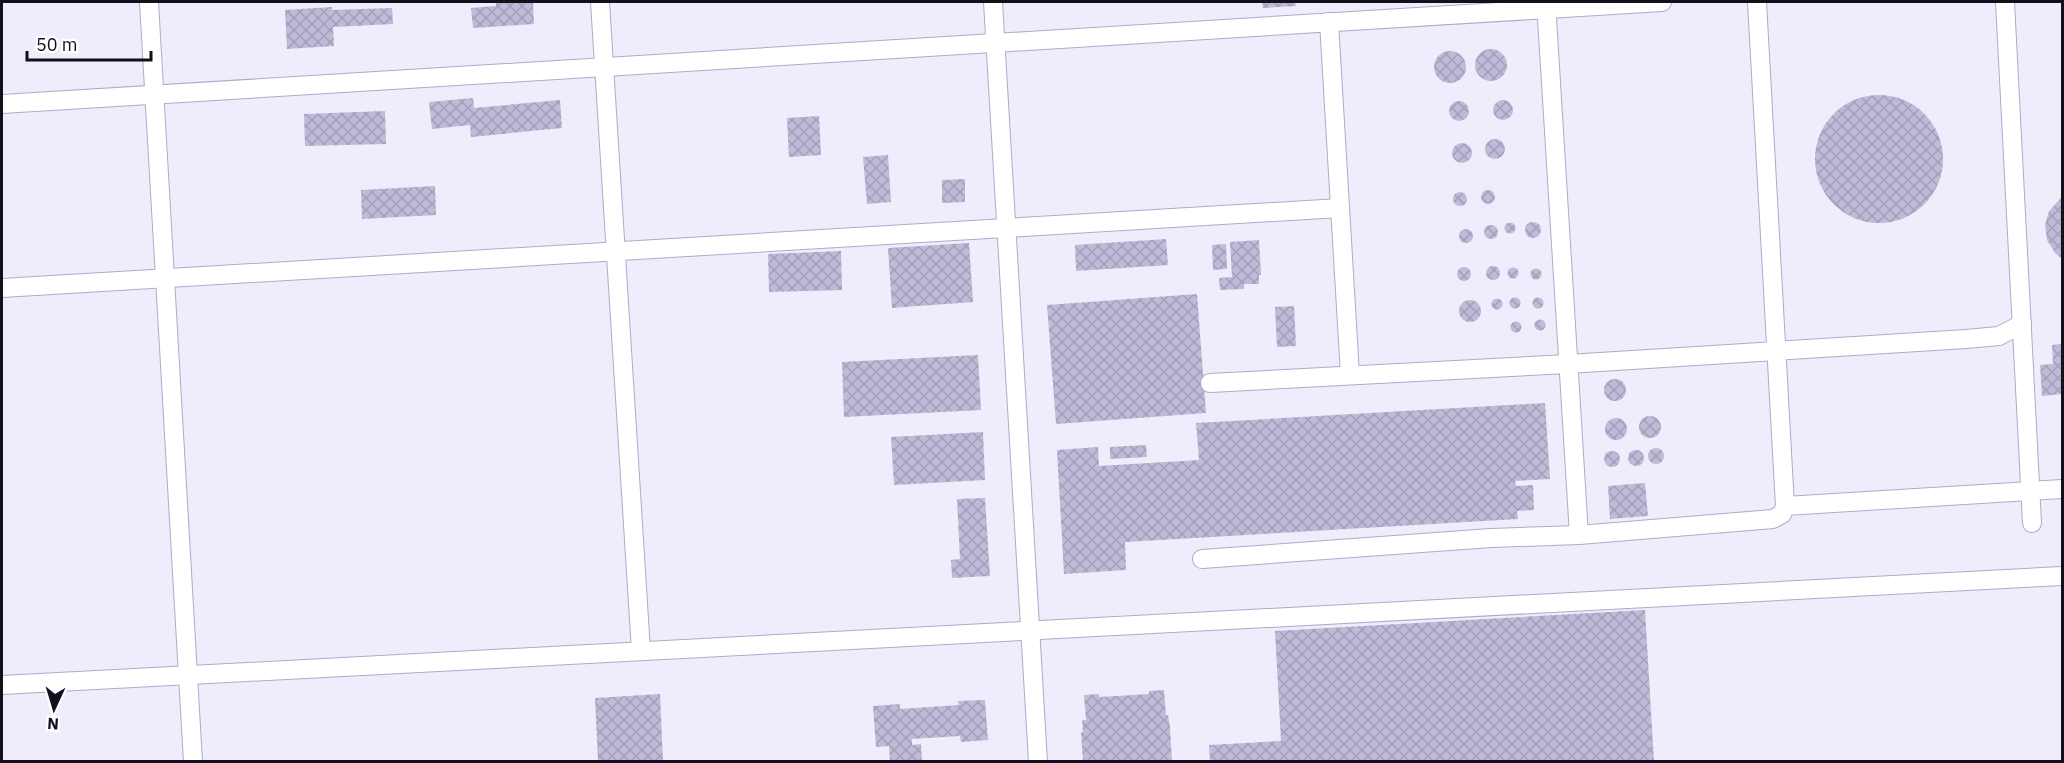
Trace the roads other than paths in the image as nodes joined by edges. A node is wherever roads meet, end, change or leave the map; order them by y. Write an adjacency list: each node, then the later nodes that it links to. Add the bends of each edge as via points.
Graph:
1 (148, 2): 11 (lane)
2 (600, 2): 10 (lane)
3 (993, 2): 9 (lane)
4 (1662, 2): 7 (lane)
5 (1757, 2): 19 (lane)
6 (2005, 2): 18 (lane)
7 (1547, 5): 8 (lane); 20 (lane)
8 (1329, 22): 9 (lane); 13 (lane)
9 (995, 43): 10 (lane); 14 (lane)
10 (604, 67): 11 (lane); 15 (lane)
11 (154, 95): 12 (lane); 16 (lane)
12 (2, 104)
13 (1340, 208): 14 (lane); 21 (lane)
14 (1006, 228): 15 (lane); 30 (lane)
15 (616, 251): 16 (lane); 31 (lane)
16 (165, 278): 17 (lane); 32 (lane)
17 (2, 288)
18 (2022, 324): 19 (lane, via 1999,336); 24 (lane)
19 (1776, 350): 20 (lane); 25 (lane)
20 (1568, 364): 21 (lane); 27 (lane)
21 (1350, 375): 22 (lane)
22 (1210, 383)
23 (2062, 489): 24 (lane)
24 (2031, 491): 25 (lane); 26 (lane)
25 (1785, 506): 27 (lane, via 1782,514 1773,519)
26 (2032, 524)
27 (1579, 535): 28 (lane)
28 (1202, 559)
29 (2062, 576): 30 (lane)
30 (1031, 631): 31 (lane); 35 (lane)
31 (641, 651): 32 (lane)
32 (188, 675): 33 (lane); 34 (lane)
33 (2, 685)
34 (193, 762)
35 (1038, 762)

